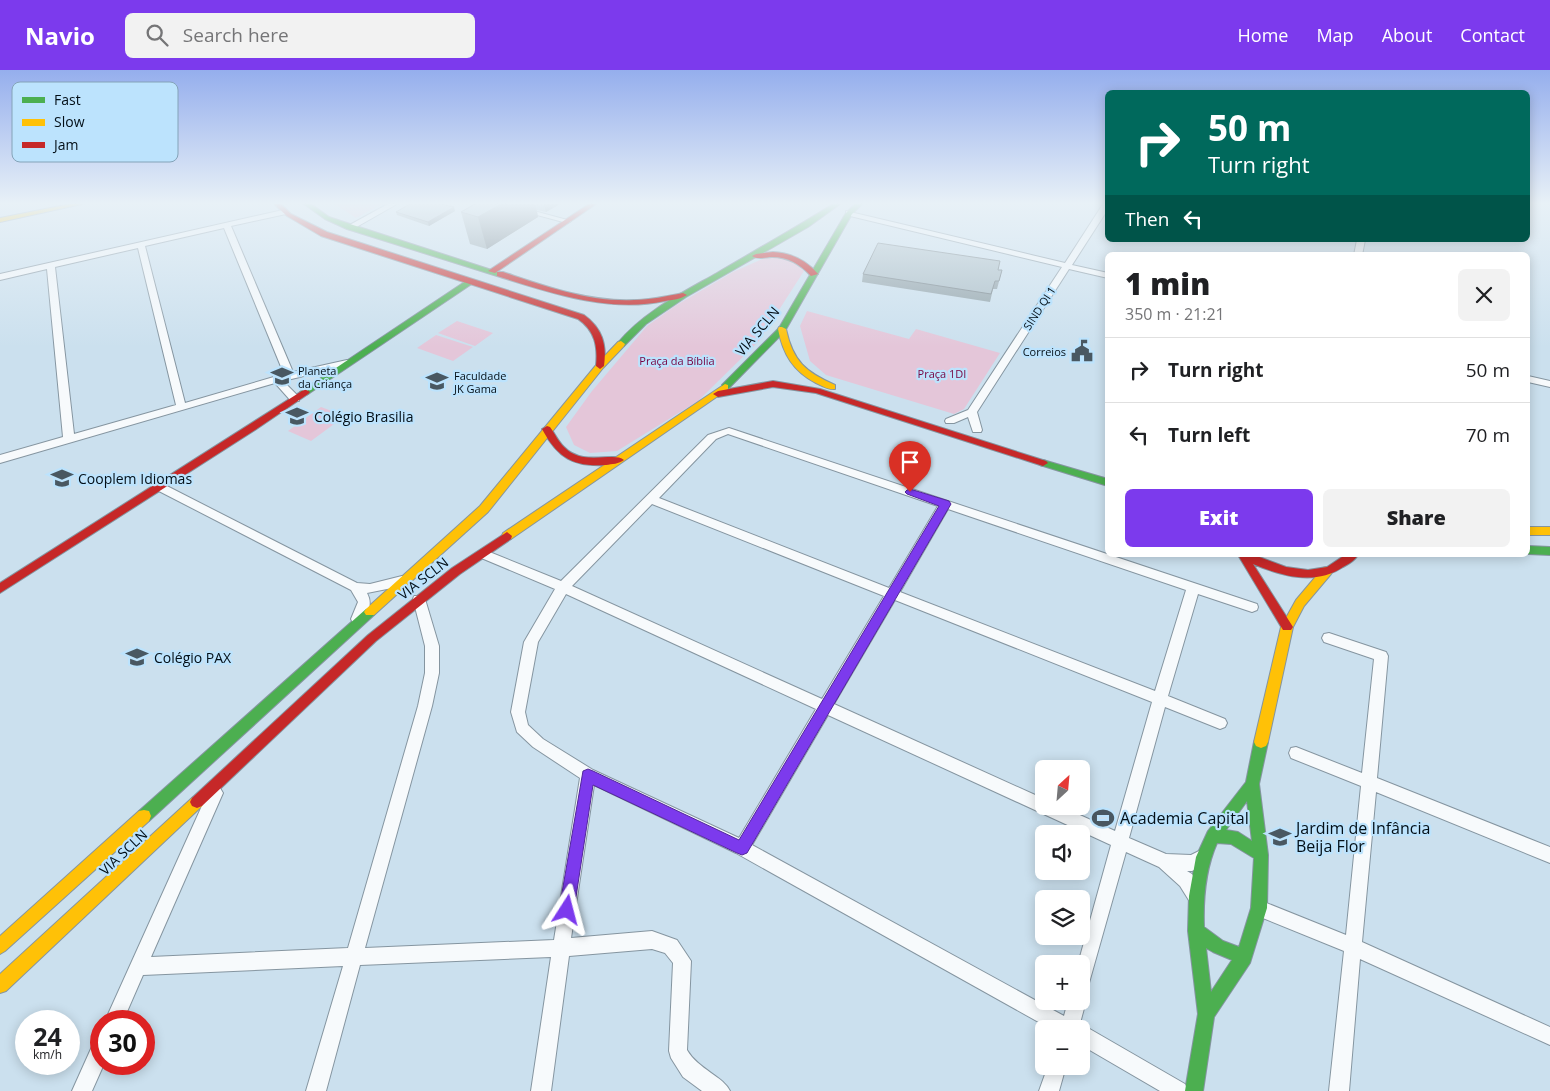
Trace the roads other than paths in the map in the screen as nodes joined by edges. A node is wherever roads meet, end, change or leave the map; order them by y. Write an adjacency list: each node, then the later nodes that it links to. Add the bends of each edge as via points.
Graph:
1 (111, 252): 13 (street)
2 (143, 252): 33 (street)
3 (238, 252): 27 (street)
4 (383, 252): 15 (main road)
5 (429, 252): 12 (main road)
6 (521, 252): 16 (main road)
7 (757, 252): 11 (main road, VIA SCLN)
8 (827, 252): 17 (main road, VIA SCLN)
9 (1005, 252): 14 (street)
10 (1077, 252): 14 (street, SIND QI 1)
11 (748, 258): 17 (main road, via 790,255 805,262); 22 (main road, VIA SCLN)
12 (456, 260): 15 (main road, via 439,260 434,265); 16 (main road)
13 (51, 265): 19 (street); 38 (street)
14 (1067, 267): 18 (street); 34 (street, SIND QI 1)
15 (438, 269): 20 (main road)
16 (492, 271): 21 (main road)
17 (814, 274): 24 (main road, VIA SCLN)
18 (1105, 275)
19 (0, 277)
20 (472, 282): 23 (main road); 25 (main road)
21 (535, 284): 22 (main road, via 576,298 618,305 649,304); 23 (main road, via 534,290)
22 (683, 295): 26 (main road, VIA SCLN, via 643,322)
23 (520, 296): 26 (main road, via 583,319 594,327 603,347)
24 (782, 329): 31 (main road, VIA SCLN); 35 (main road, via 789,357 809,377 833,388)
25 (347, 363): 27 (street); 32 (main road)
26 (600, 366): 36 (main road, VIA SCLN)
27 (290, 376): 29 (street)
28 (1530, 379): 30 (street)
29 (277, 380): 32 (street); 33 (street)
30 (1550, 384)
31 (718, 394): 40 (main road, VIA SCLN); 42 (main road, via 773,384 817,391)
32 (295, 399): 43 (main road)
33 (181, 407): 38 (street)
34 (972, 412): 35 (street); 37 (street)
35 (950, 421): 37 (main road)
36 (547, 429): 40 (main road, via 552,444 564,455 584,462); 55 (main road, VIA SCLN, via 484,509)
37 (977, 430): 41 (main road)
38 (68, 440): 39 (street)
39 (0, 460)
40 (621, 460): 50 (main road, VIA SCLN)
41 (1105, 471)
42 (1105, 482)
43 (159, 486): 56 (street); 59 (main road)
44 (651, 499): 45 (street, via 712,437 729,431); 57 (street); 60 (street)
45 (946, 504): 58 (street); 60 (street)
46 (1550, 531): 47 (main road)
47 (1530, 532)
48 (1530, 550): 49 (main road)
49 (1550, 550)
50 (483, 554): 57 (street); 61 (main road, VIA SCLN)
51 (1244, 557): 63 (main road)
52 (1247, 557): 54 (main road, via 1294,573)
53 (1350, 557): 54 (main road)
54 (1328, 570): 63 (main road, via 1300,603)
55 (409, 579): 56 (street, via 370,589); 64 (main road, VIA SCLN)
56 (355, 586): 64 (street, via 364,597 364,606)
57 (563, 588): 67 (street); 70 (street, via 531,642 518,712 522,728 538,743)
58 (1193, 588): 62 (street); 66 (street)
59 (0, 589)
60 (894, 594): 66 (street); 67 (street)
61 (419, 599): 71 (main road, VIA SCLN, via 372,638); 90 (street, via 432,646 432,673)
62 (1252, 607)
63 (1286, 627): 73 (main road)
64 (354, 628): 81 (main road, VIA SCLN)
65 (1329, 638): 72 (street, via 1381,656)
66 (1160, 699): 68 (street); 75 (street)
67 (825, 707): 75 (street); 76 (street)
68 (1220, 723)
69 (1296, 752): 72 (street)
70 (588, 775): 76 (street); 88 (street)
71 (219, 782): 82 (main road, VIA SCLN); 92 (street)
72 (1367, 782): 78 (street); 87 (street)
73 (1252, 784): 74 (main road); 77 (main road)
74 (1213, 836): 77 (main road, via 1233,836); 79 (main road)
75 (1121, 842): 80 (street); 89 (street)
76 (742, 848): 96 (street)
77 (1261, 855): 84 (main road)
78 (1550, 855)
79 (1203, 857): 80 (street, via 1192,863); 83 (main road)
80 (1165, 862): 83 (street, via 1186,880)
81 (85, 882): 82 (main road); 86 (main road, VIA SCLN)
82 (105, 889): 93 (main road, VIA SCLN)
83 (1196, 896): 85 (main road)
84 (1260, 908): 87 (street); 91 (main road)
85 (1196, 931): 91 (main road, via 1220,948); 95 (main road)
86 (0, 946)
87 (1354, 947): 97 (street); 108 (street)
88 (561, 948): 90 (street); 103 (street); 104 (street, via 652,940 671,946 682,961 678,1051 682,1062 693,1074)
89 (1089, 955)
90 (353, 956): 92 (street); 102 (street)
91 (1244, 957): 95 (main road)
92 (139, 966): 94 (street)
93 (0, 985)
94 (119, 1010)
95 (1206, 1014): 107 (main road)
96 (1054, 1020)
97 (1550, 1036)
98 (1090, 1040): 106 (street)
99 (90, 1073): 101 (street)
100 (1054, 1075): 105 (street)
101 (82, 1091)
102 (316, 1091)
103 (541, 1091)
104 (720, 1091)
105 (1048, 1091)
106 (1178, 1091)
107 (1194, 1091)
108 (1338, 1091)

